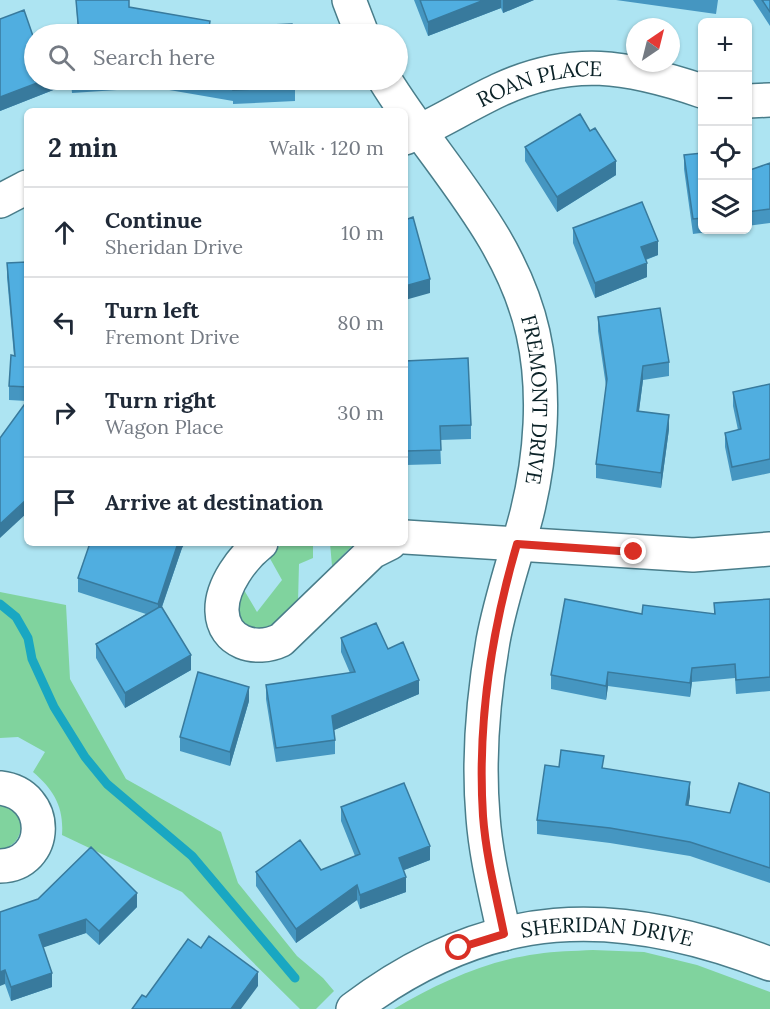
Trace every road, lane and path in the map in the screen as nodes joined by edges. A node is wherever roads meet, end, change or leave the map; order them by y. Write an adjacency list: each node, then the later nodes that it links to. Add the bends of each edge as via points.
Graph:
1 (349, 0): 2 (street)
2 (358, 24)
3 (390, 90): 7 (street, FREMONT DRIVE)
4 (698, 90): 8 (street, ROAN PLACE, via 653,75 603,66 552,70 499,90)
5 (770, 100): 6 (street)
6 (752, 101)
7 (399, 108)
8 (412, 135): 12 (street, FREMONT DRIVE, via 484,218 520,293 533,333 540,417 529,502)
9 (24, 189): 10 (street)
10 (0, 201)
11 (408, 537): 12 (street)
12 (517, 544): 15 (street, via 693,555); 18 (street, FREMONT DRIVE, via 494,638 482,733 483,818)
13 (258, 546): 14 (street, via 234,576 222,610 230,633 256,648 281,640 358,564)
14 (384, 546)
15 (770, 549)
16 (0, 788): 17 (street, via 24,798 34,808 39,822 38,837 31,851 21,860)
17 (0, 866)
18 (504, 934): 19 (street, SHERIDAN DRIVE, via 568,924 626,925 691,936); 20 (street, SHERIDAN DRIVE, via 435,959 391,982)
19 (770, 963)
20 (353, 1009)

